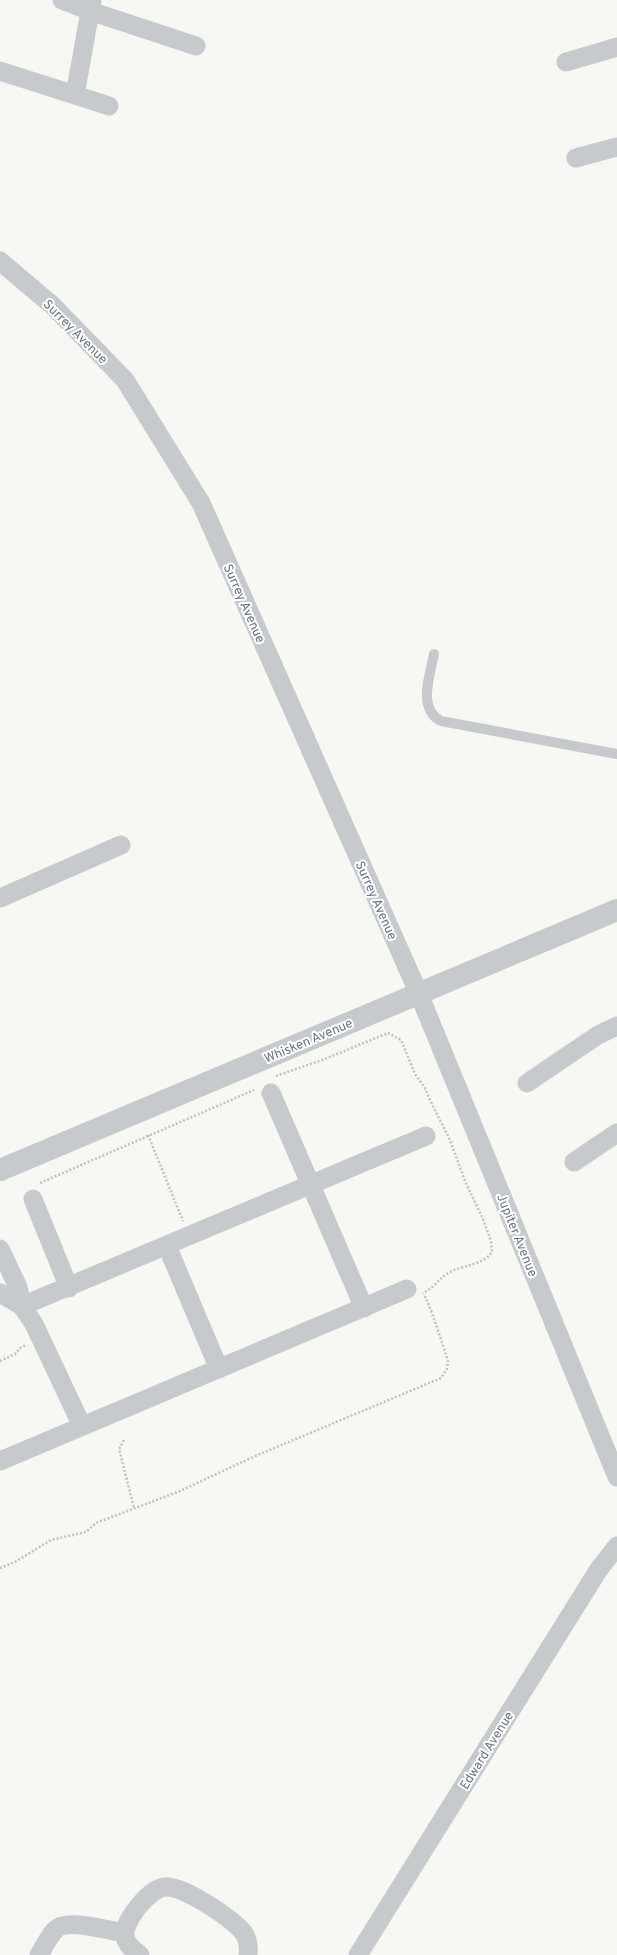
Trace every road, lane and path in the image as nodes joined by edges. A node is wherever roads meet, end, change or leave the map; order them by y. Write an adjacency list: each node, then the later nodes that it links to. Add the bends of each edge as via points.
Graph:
1 (62, 0): 2 (street)
2 (91, 6): 3 (street); 7 (street)
3 (196, 46)
4 (617, 47): 5 (street)
5 (566, 62)
6 (0, 71): 7 (street)
7 (75, 95): 8 (street)
8 (109, 106)
9 (617, 147): 10 (street)
10 (576, 158)
11 (0, 261): 17 (street, Surrey Avenue, via 53,306 125,380 201,503)
12 (434, 654): 13 (lane, via 426,698 434,718)
13 (617, 754)
14 (120, 845): 15 (street)
15 (0, 898)
16 (617, 910): 17 (street, Whisken Avenue)
17 (419, 994): 25 (street, Whisken Avenue); 42 (street, Jupiter Avenue)
18 (617, 1026): 19 (street, via 598,1034)
19 (527, 1082)
20 (267, 1086): 22 (path); 26 (street); 32 (path, via 388,1033 401,1040 450,1140 483,1219 492,1252 488,1258 450,1272 429,1290)
21 (617, 1133): 24 (street)
22 (148, 1135): 27 (path, via 41,1183 34,1188); 28 (path)
23 (426, 1136): 26 (street)
24 (574, 1162)
25 (0, 1170)
26 (311, 1184): 28 (street); 35 (street)
27 (33, 1199): 31 (street)
28 (190, 1236): 29 (street)
29 (167, 1246): 31 (street); 38 (street)
30 (0, 1249): 34 (street, via 18,1287)
31 (69, 1288): 34 (street)
32 (415, 1291): 35 (street); 43 (path, via 427,1298 448,1360 447,1369 441,1378)
33 (0, 1293): 34 (street)
34 (22, 1306): 36 (street)
35 (364, 1308): 38 (street)
36 (41, 1339): 37 (path); 39 (street)
37 (0, 1361)
38 (219, 1368): 39 (street)
39 (82, 1426): 41 (street)
40 (124, 1440): 43 (path, via 119,1449)
41 (0, 1461)
42 (617, 1477)
43 (134, 1508): 45 (path, via 96,1523 86,1532 51,1540)
44 (617, 1546): 50 (street, Edward Avenue, via 595,1576)
45 (0, 1568)
46 (125, 1934): 47 (street, via 72,1924 62,1925 55,1930); 48 (street, via 129,1945); 49 (street, via 148,1894 153,1890 167,1887 180,1889 236,1925 247,1939)
47 (39, 1955)
48 (140, 1955)
49 (248, 1955)
50 (358, 1955)

